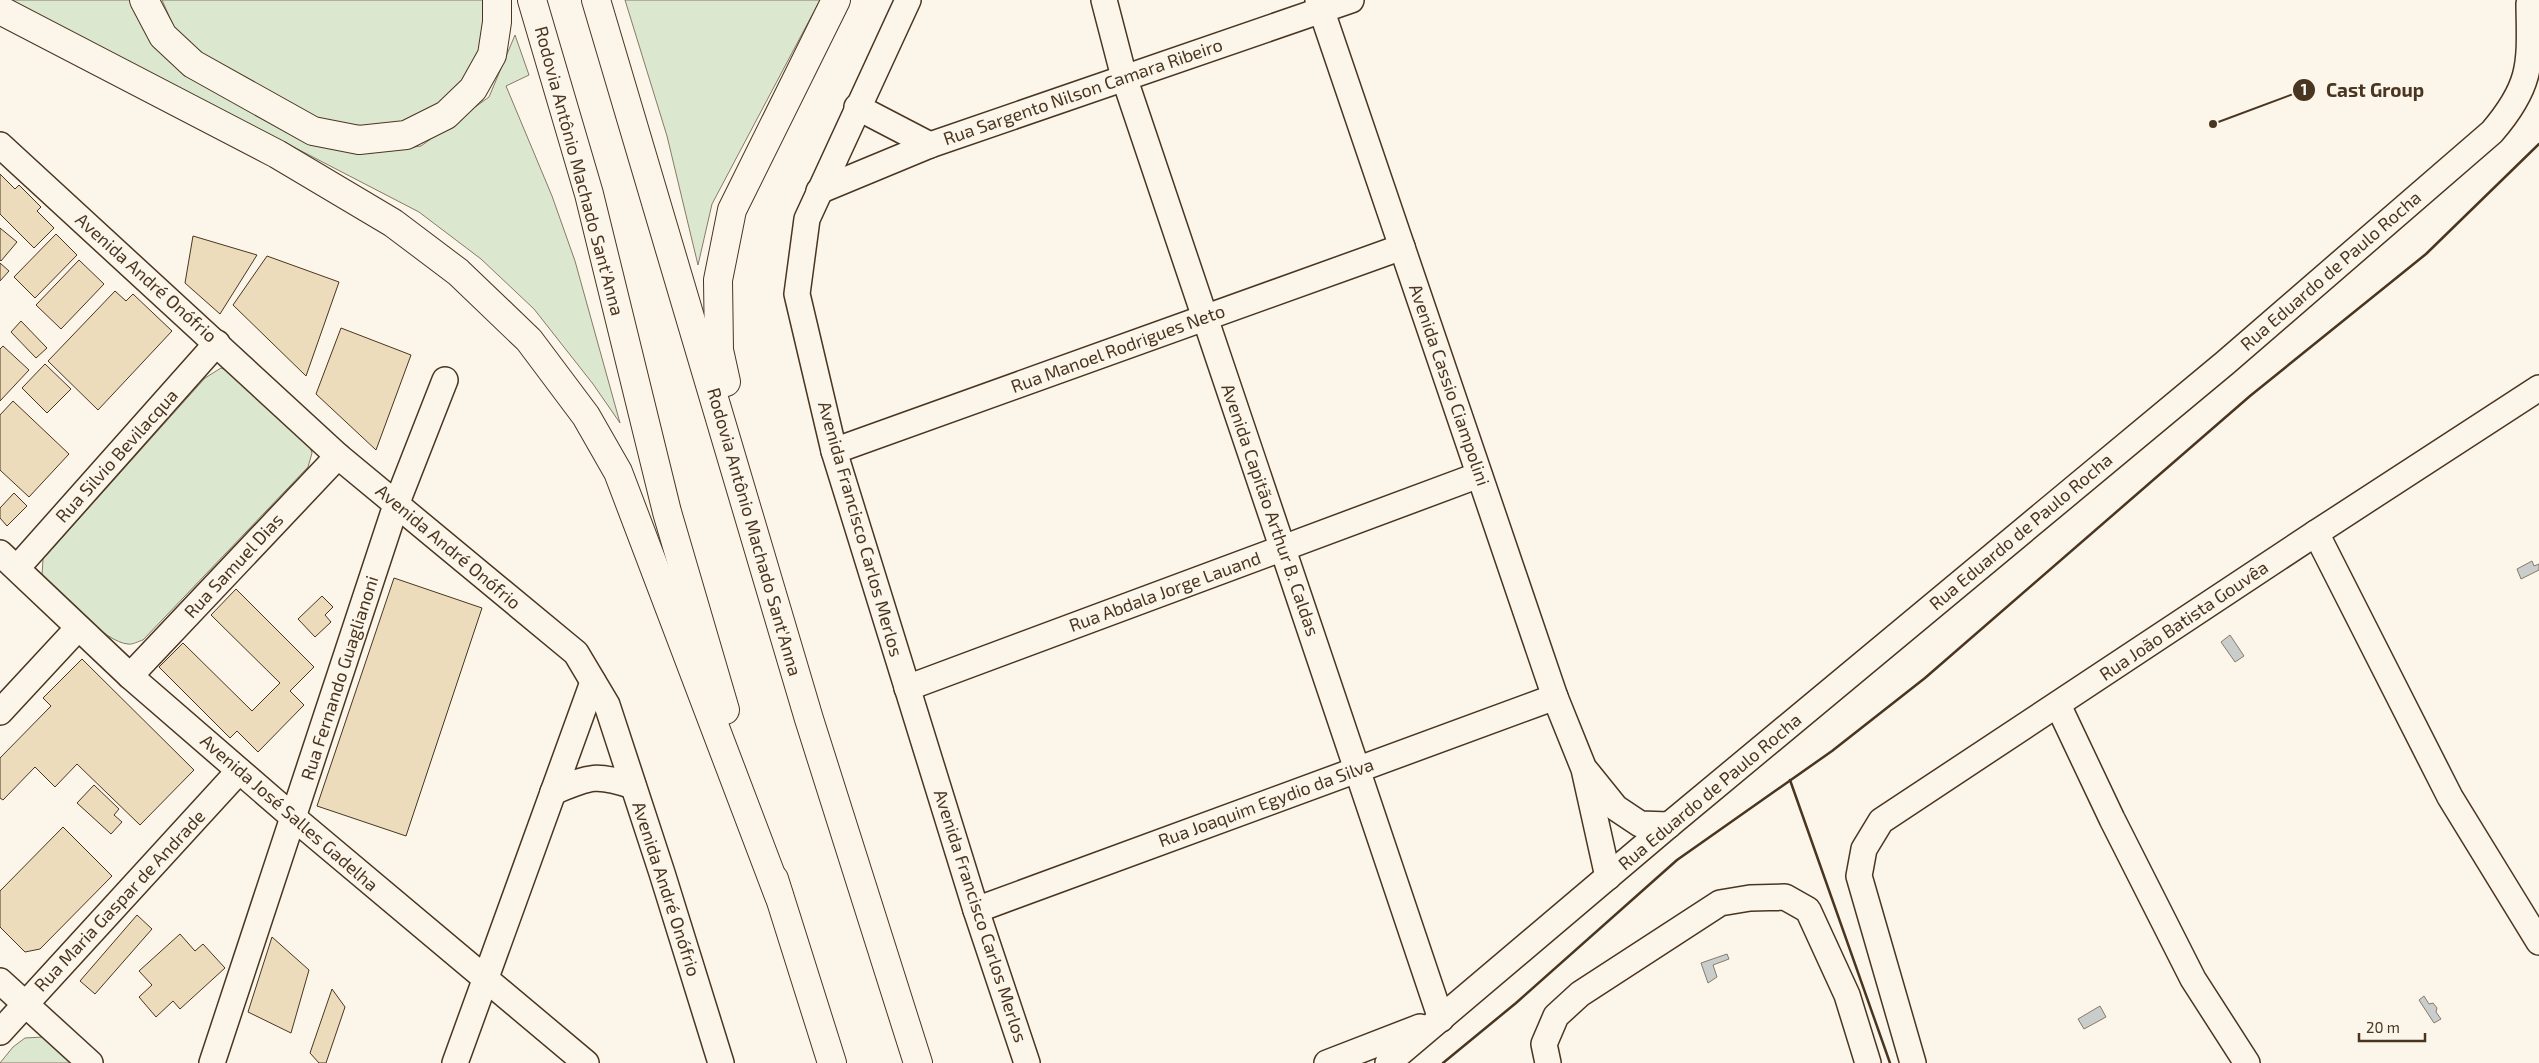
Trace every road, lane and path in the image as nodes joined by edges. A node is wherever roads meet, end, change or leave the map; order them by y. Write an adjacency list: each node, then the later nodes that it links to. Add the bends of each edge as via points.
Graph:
1 (144, 0): 2 (highway, via 163,36 193,64 313,131 359,140 406,134 446,115 473,89 492,55)
2 (497, 0)
3 (532, 0): 45 (highway, Rodovia Antônio Machado Sant'Anna, via 589,194 667,512)
4 (596, 0): 29 (highway, Rodovia Antônio Machado Sant'Anna)
5 (836, 0): 29 (highway, via 732,210 718,280 719,350)
6 (908, 0): 13 (street, Avenida Francisco Carlos Merlos)
7 (1104, 0): 12 (street, Avenida Capitão Arthur B. Caldas)
8 (1350, 0): 10 (street, Rua Sargento Nilson Camara Ribeiro)
9 (2525, 2): 43 (street, Rua Eduardo de Paulo Rocha, via 2530,64 2516,100 2492,132 2225,363)
10 (1320, 5): 12 (street, Rua Sargento Nilson Camara Ribeiro); 17 (street, Avenida Cassio Ciampolini)
11 (0, 10): 45 (highway, via 277,154 393,223 458,272 530,340 586,416 618,472)
12 (1124, 76): 14 (street, Rua Sargento Nilson Camara Ribeiro); 18 (street, Avenida Capitão Arthur B. Caldas)
13 (857, 107): 14 (street); 16 (street, Avenida Francisco Carlos Merlos)
14 (930, 145): 16 (street, Rua Sargento Nilson Camara Ribeiro)
15 (0, 146): 19 (street, Avenida André Onófrio)
16 (819, 191): 22 (street, Avenida Francisco Carlos Merlos, via 807,219 797,294)
17 (1402, 247): 18 (street, Rua Manoel Rodrigues Neto); 24 (street, Avenida Cassio Ciampolini)
18 (1205, 317): 22 (street, Rua Manoel Rodrigues Neto); 27 (street, Avenida Capitão Arthur B. Caldas)
19 (217, 343): 23 (street, Avenida André Onófrio); 28 (street, Rua Silvio Bevilacqua)
20 (445, 380): 25 (street, Rua Fernando Guaglianoni)
21 (2539, 388): 26 (street, Rua João Batista Gouvêa)
22 (834, 451): 33 (street, Avenida Francisco Carlos Merlos)
23 (338, 456): 25 (street, Avenida André Onófrio); 31 (street, Rua Samuel Dias)
24 (1479, 475): 27 (street, Rua Abdala Jorge Lauand); 34 (street, Avenida Cassio Ciampolini)
25 (396, 505): 32 (street, Avenida André Onófrio, via 576,653); 42 (street, Rua Fernando Guaglianoni)
26 (2316, 532): 35 (street, Rua João Batista Gouvêa); 47 (street, via 2450,797)
27 (1283, 548): 33 (street, Rua Abdala Jorge Lauand); 38 (street, Avenida Capitão Arthur B. Caldas)
28 (8, 561): 30 (street, Avenida José Salles Gadelha)
29 (769, 581): 60 (highway, Rodovia Antônio Machado Sant'Anna, via 809,719)
30 (78, 628): 31 (street, Avenida José Salles Gadelha); 36 (street)
31 (130, 676): 39 (street, Avenida José Salles Gadelha)
32 (593, 682): 40 (street, Avenida André Onófrio, via 607,705); 41 (street)
33 (907, 688): 46 (street, Avenida Francisco Carlos Merlos)
34 (1555, 697): 37 (street, Avenida Cassio Ciampolini); 38 (street, Rua Joaquim Egydio da Silva)
35 (2058, 705): 65 (street, Rua João Batista Gouvêa, via 1881,821 1864,849 1859,876); 66 (street, via 2193,979)
36 (0, 712)
37 (1584, 769): 43 (street, via 1616,808 1640,824); 44 (street)
38 (1357, 770): 46 (street, Rua Joaquim Egydio da Silva); 51 (street, Avenida Capitão Arthur B. Caldas)
39 (240, 771): 42 (street, Avenida José Salles Gadelha); 50 (street, Rua Maria Gaspar de Andrade)
40 (634, 786): 41 (street, via 607,777 584,779); 58 (street, Avenida André Onófrio)
41 (553, 792): 48 (street)
42 (294, 818): 48 (street, Avenida José Salles Gadelha); 55 (street, Rua Fernando Guaglianoni)
43 (1669, 825): 44 (street, Rua Eduardo de Paulo Rocha)
44 (1608, 878): 51 (street, Rua Eduardo de Paulo Rocha)
45 (779, 896): 59 (highway, Rodovia Antônio Machado Sant'Anna)
46 (976, 910): 61 (street, Avenida Francisco Carlos Merlos)
47 (2539, 942)
48 (485, 980): 56 (street); 57 (street, Avenida José Salles Gadelha)
49 (0, 981): 50 (street)
50 (25, 1004): 52 (street, Rua Maria Gaspar de Andrade); 54 (street)
51 (1441, 1019): 62 (street); 63 (street, Rua Eduardo de Paulo Rocha)
52 (0, 1032)
53 (1546, 1054): 64 (street, via 1556,1016 1580,994 1720,903 1785,897 1808,910 1847,995)
54 (90, 1063)
55 (212, 1063)
56 (455, 1063)
57 (586, 1063)
58 (721, 1063)
59 (832, 1063)
60 (918, 1063)
61 (1027, 1063)
62 (1327, 1063)
63 (1388, 1063)
64 (1868, 1063)
65 (1913, 1063)
66 (2248, 1063)

